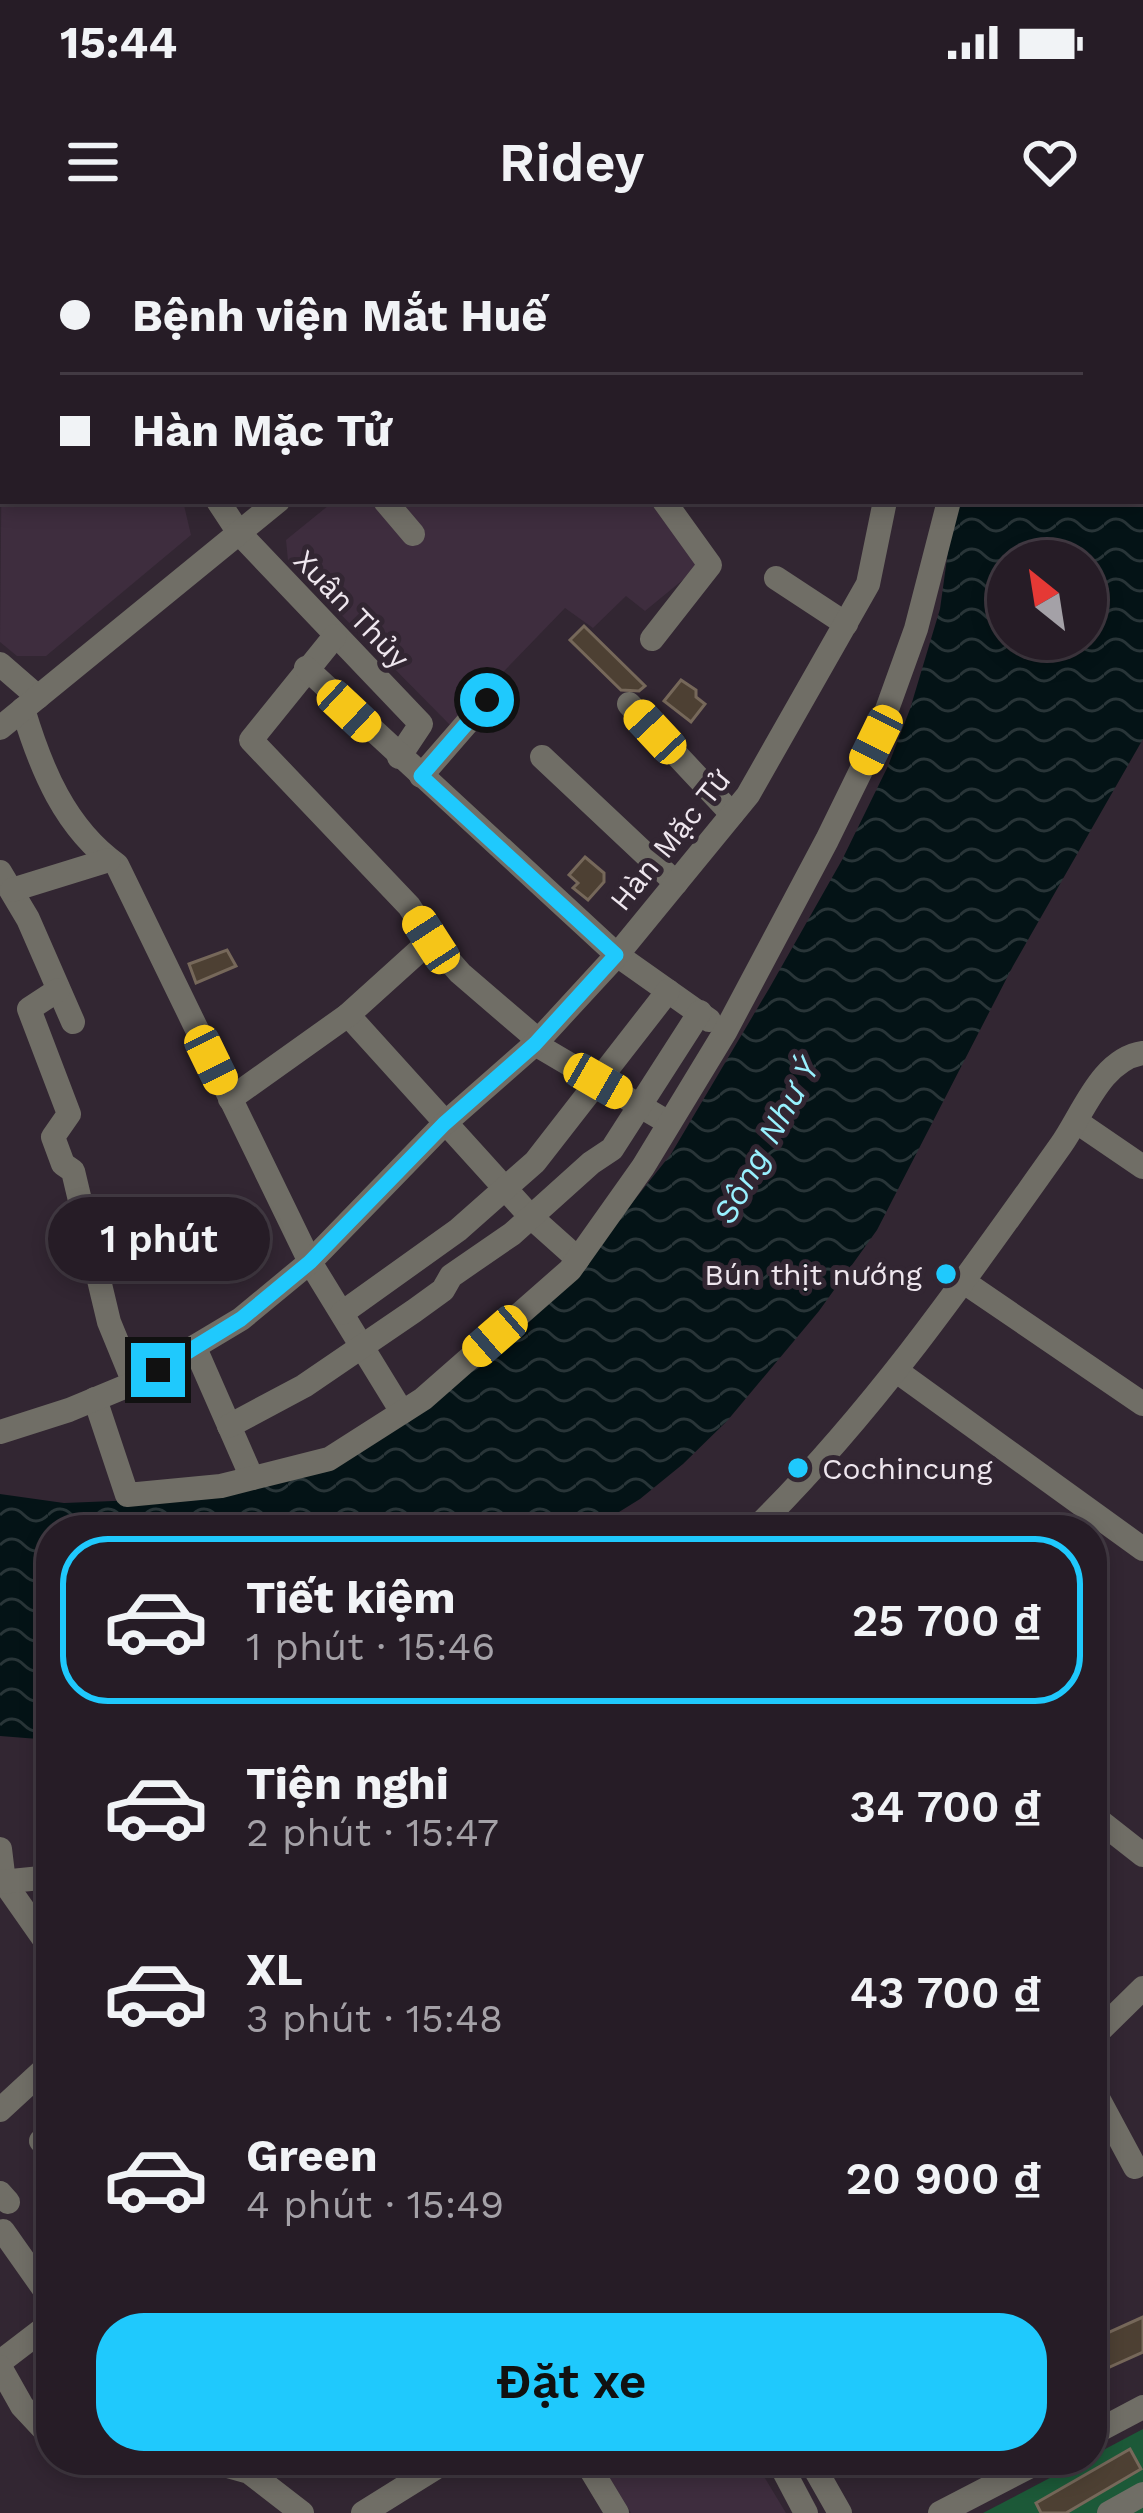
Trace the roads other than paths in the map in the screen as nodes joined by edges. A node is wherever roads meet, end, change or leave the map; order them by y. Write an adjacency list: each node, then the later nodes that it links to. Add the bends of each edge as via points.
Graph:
1 (220, 504): 7 (street, Xuân Thủy)
2 (274, 504): 7 (street)
3 (388, 504): 8 (street)
4 (666, 504): 12 (street, via 710,565)
5 (884, 504): 10 (street, Hàn Mặc Tử, via 868,584)
6 (948, 504): 33 (street, via 876,740)
7 (239, 533): 11 (street, Xuân Thủy); 16 (street)
8 (413, 534)
9 (776, 578): 10 (street)
10 (846, 624): 22 (street, Hàn Mặc Tử)
11 (334, 636): 14 (street); 19 (street, Xuân Thủy, via 421,724)
12 (652, 639)
13 (0, 664): 16 (street)
14 (306, 668): 19 (street); 26 (street, via 251,740 409,906)
15 (487, 700): 21 (street)
16 (30, 703): 18 (street); 23 (street, via 33,744 70,817)
17 (629, 704): 22 (street)
18 (0, 728)
19 (399, 757): 21 (street)
20 (542, 757): 25 (street)
21 (421, 776): 27 (street)
22 (732, 814): 25 (street, Hàn Mặc Tử)
23 (109, 860): 24 (street); 37 (street)
24 (6, 881): 28 (street)
25 (676, 883): 27 (street, Hàn Mặc Tử)
26 (431, 940): 31 (street); 34 (street)
27 (616, 955): 29 (street); 34 (street, Hàn Mặc Tử)
28 (58, 990): 32 (street); 52 (street, via 29,1010 69,1114 53,1136 73,1171 109,1322)
29 (668, 991): 30 (street); 36 (street)
30 (700, 1012): 33 (street); 38 (street)
31 (348, 1015): 37 (street); 41 (street)
32 (73, 1022)
33 (725, 1032): 40 (street)
34 (536, 1042): 36 (street); 41 (street, Hàn Mặc Tử)
35 (1143, 1053): 39 (street, via 1107,1073)
36 (598, 1081): 38 (street); 43 (street)
37 (230, 1099): 46 (street)
38 (639, 1105): 40 (street); 44 (street, via 612,1149)
39 (1077, 1122): 42 (street); 47 (street)
40 (669, 1123): 45 (street)
41 (444, 1124): 43 (street); 46 (street, Hàn Mặc Tử)
42 (1143, 1167)
43 (505, 1190): 44 (street); 48 (street)
44 (531, 1217): 45 (street); 49 (street)
45 (578, 1259): 55 (street)
46 (310, 1262): 48 (street); 50 (street, Hàn Mặc Tử)
47 (964, 1282): 51 (street); 54 (street)
48 (342, 1313): 49 (street)
49 (362, 1347): 55 (street); 56 (street)
50 (195, 1348): 52 (street, Hàn Mặc Tử); 56 (street)
51 (898, 1372): 59 (street); 60 (street)
52 (134, 1383): 53 (street, Hàn Mặc Tử)
53 (95, 1399): 57 (street, Hàn Mặc Tử); 58 (street, via 127,1495)
54 (1143, 1405)
55 (402, 1412): 58 (street, via 329,1459)
56 (229, 1426): 58 (street)
57 (0, 1432)
58 (252, 1478)
59 (768, 1515)
60 (1096, 1515)
61 (1107, 1523): 62 (street)
62 (1143, 1549)
63 (1107, 1827): 65 (street)
64 (0, 1849): 67 (street)
65 (1143, 1855)
66 (36, 1879): 67 (street)
67 (2, 1882): 68 (street)
68 (36, 1928)
69 (1143, 1988): 70 (street)
70 (1107, 2023)
71 (36, 2077): 72 (street)
72 (0, 2110)
73 (1107, 2115): 74 (street)
74 (1135, 2167)
75 (0, 2232): 76 (street)
76 (36, 2277)
77 (36, 2335): 78 (street)
78 (0, 2365): 80 (street)
79 (1143, 2407): 81 (street)
80 (36, 2421)
81 (1107, 2426)
82 (253, 2475): 90 (street)
83 (423, 2475): 88 (street)
84 (594, 2475): 93 (street)
85 (796, 2475): 94 (street)
86 (805, 2475): 95 (street)
87 (1013, 2475): 96 (street)
88 (402, 2488): 91 (street); 92 (street)
89 (1143, 2494): 97 (street)
90 (302, 2513)
91 (363, 2513)
92 (379, 2513)
93 (616, 2513)
94 (806, 2513)
95 (840, 2513)
96 (940, 2513)
97 (1109, 2513)

